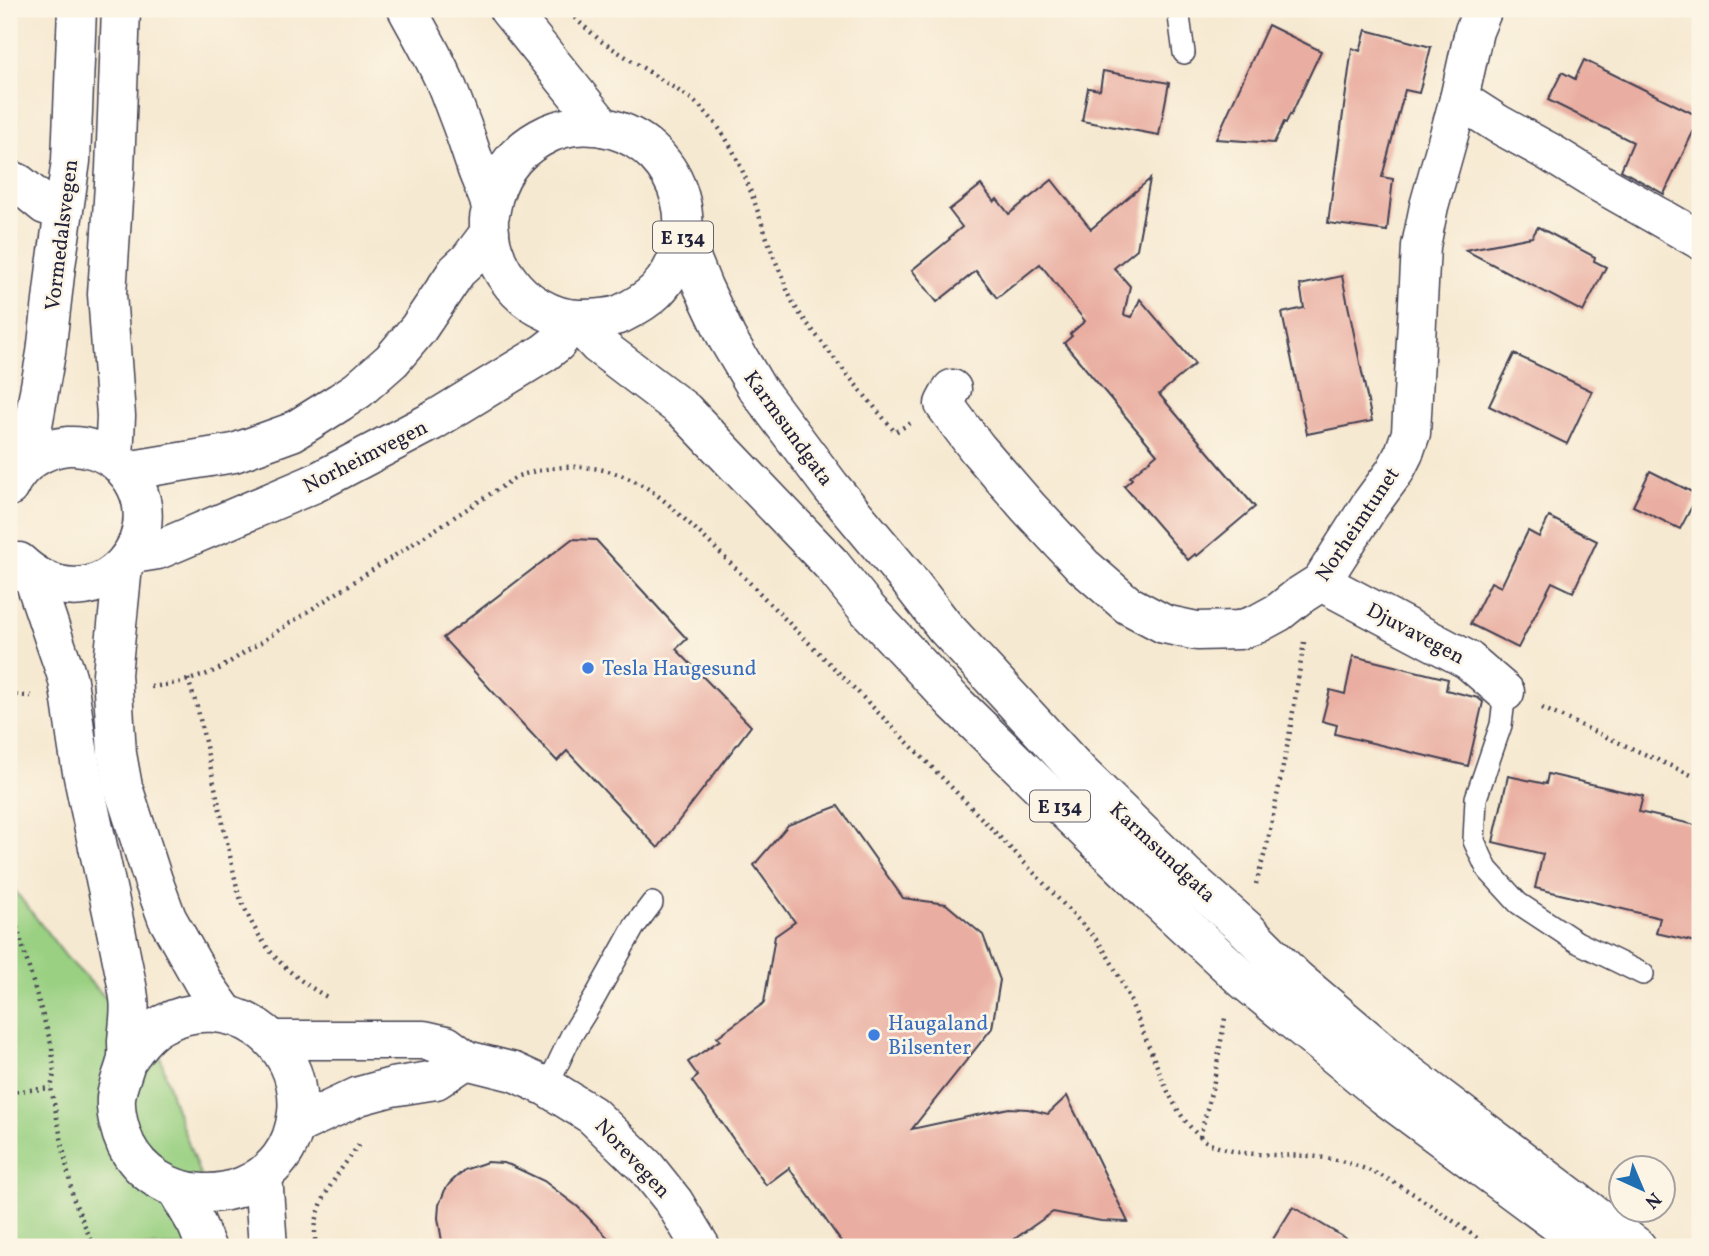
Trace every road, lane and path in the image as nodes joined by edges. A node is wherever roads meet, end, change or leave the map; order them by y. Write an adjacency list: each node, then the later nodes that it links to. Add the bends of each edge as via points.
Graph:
1 (77, 9): 12 (main road, Vormedalsvegen, via 71,161)
2 (121, 9): 19 (main road, via 107,294)
3 (407, 9): 13 (main road, E 134, via 447,86 469,142)
4 (508, 9): 10 (main road)
5 (564, 9): 18 (path, via 601,41 690,98 716,124 744,173 794,305)
6 (1178, 9): 8 (lane)
7 (1483, 9): 9 (main road, Norheimtunet)
8 (1184, 53)
9 (1459, 99): 15 (main road); 23 (main road, Norheimtunet, via 1421,246 1411,433 1395,471)
10 (603, 127): 13 (main road, E 134, via 564,128 530,144 501,176); 14 (main road, E 134, via 644,144 661,160 681,199)
11 (9, 179): 12 (main road, via 45,205)
12 (63, 211): 20 (main road, Vormedalsvegen, via 47,353 33,425)
13 (490, 220): 16 (main road, E 134, via 491,243 508,280 535,305); 19 (main road, via 470,260 457,271 418,329 392,360 340,402 292,432 234,453)
14 (682, 238): 16 (main road, E 134, via 669,274 643,301 619,315); 53 (main road, Karmsundgata / E 134, via 727,338 756,387 944,626 1079,772 1296,979 1397,1065)
15 (1700, 240)
16 (574, 319): 21 (main road, Norheimvegen, via 544,353 431,422 313,484); 52 (main road, Karmsundgata / E 134, via 598,345 685,411 955,703 1235,971 1385,1096)
17 (952, 389): 23 (main road, Norheimtunet, via 944,404 1028,507 1083,566 1128,605 1164,624 1197,631 1239,630 1279,612)
18 (895, 432)
19 (120, 465): 20 (main road, via 99,452 69,446 56,448); 21 (main road, via 135,484 143,514)
20 (15, 478)
21 (128, 560): 22 (main road, Norheimvegen, via 111,576 80,587 48,583); 33 (main road, via 112,674 123,786 167,918)
22 (16, 563): 37 (main road, via 67,678 79,758 130,1000)
23 (1321, 582): 26 (main road, Djuvavegen, via 1468,660); 28 (path, via 1304,618 1289,737)
24 (188, 679): 25 (path); 34 (path, via 238,892 248,917 292,975 327,998 358,1008); 43 (path, via 242,655 518,476 574,466 631,479 665,501 706,539 1096,939 1133,1008 1166,1089)
25 (147, 687)
26 (1505, 692): 27 (path); 31 (lane, via 1501,725 1476,798 1474,841 1487,869 1518,903 1577,942)
27 (1700, 779)
28 (1253, 894)
29 (9, 900): 39 (path, via 52,1047)
30 (652, 902): 38 (lane, via 571,1036)
31 (1643, 974)
32 (1227, 1006): 43 (path)
33 (226, 1014): 35 (main road, via 251,1023); 37 (main road, via 184,1015 163,1024 142,1040)
34 (366, 1039): 35 (main road, Norevegen); 36 (main road, Norevegen, via 424,1040 446,1045)
35 (273, 1040): 42 (main road, via 294,1075 298,1098)
36 (466, 1060): 38 (main road, Norevegen, via 514,1072); 40 (main road, via 436,1080)
37 (126, 1062): 45 (main road, via 116,1099 125,1144 146,1171)
38 (547, 1087): 50 (main road, Norevegen, via 592,1115 646,1167)
39 (51, 1088): 41 (path); 46 (path, via 72,1198)
40 (375, 1091): 42 (main road); 49 (path, via 373,1122 323,1199)
41 (9, 1092)
42 (295, 1126): 44 (main road, via 279,1159)
43 (1200, 1137): 51 (path, via 1233,1152 1331,1158 1370,1170)
44 (263, 1175): 45 (main road, via 221,1193); 48 (main road)
45 (176, 1189): 47 (main road)
46 (94, 1247)
47 (206, 1247)
48 (268, 1247)
49 (316, 1247)
50 (701, 1247)
51 (1490, 1247)
52 (1589, 1247)
53 (1637, 1247)

